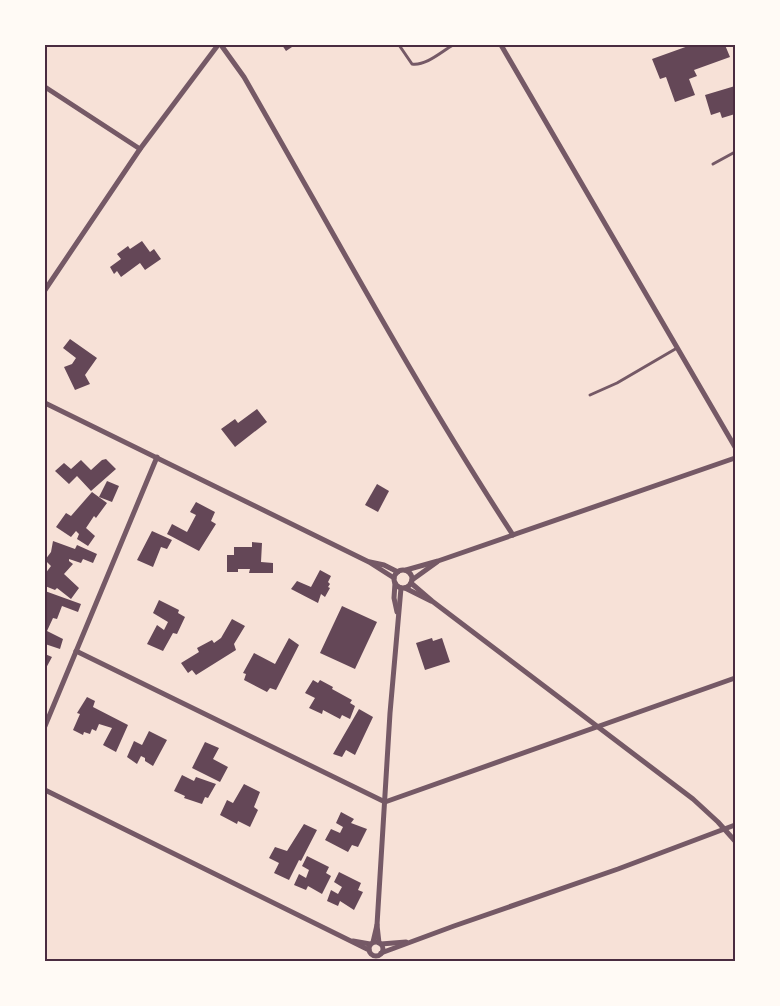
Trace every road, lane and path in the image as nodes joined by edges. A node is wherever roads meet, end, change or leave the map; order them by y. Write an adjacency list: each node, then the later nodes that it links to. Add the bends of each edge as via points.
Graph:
1 (220, 45): 6 (street); 16 (street, via 240,71 474,475)
2 (399, 45): 3 (lane, via 412,64)
3 (453, 45)
4 (501, 45): 10 (street)
5 (45, 87): 6 (street)
6 (140, 149): 9 (street)
7 (735, 152): 8 (lane)
8 (713, 164)
9 (45, 290)
10 (677, 348): 11 (lane); 13 (street)
11 (590, 395)
12 (45, 403): 14 (street)
13 (735, 447)
14 (157, 457): 18 (street); 26 (street)
15 (735, 458): 16 (street)
16 (513, 535): 17 (street)
17 (438, 561): 19 (street); 22 (street)
18 (369, 562): 20 (street); 21 (street)
19 (406, 570): 20 (street); 22 (street)
20 (398, 572): 21 (street)
21 (395, 580): 23 (street); 25 (street)
22 (412, 581): 23 (street); 24 (street)
23 (403, 588): 24 (street); 25 (street)
24 (432, 601): 29 (street)
25 (398, 616): 31 (street)
26 (76, 651): 28 (street); 31 (street)
27 (735, 678): 29 (street)
28 (45, 726)
29 (597, 726): 31 (street); 33 (street, via 693,799)
30 (45, 790): 35 (street)
31 (385, 802): 35 (street)
32 (735, 825): 33 (street)
33 (725, 829): 34 (street); 35 (street, via 407,942 394,950)
34 (735, 842)
35 (375, 951)

